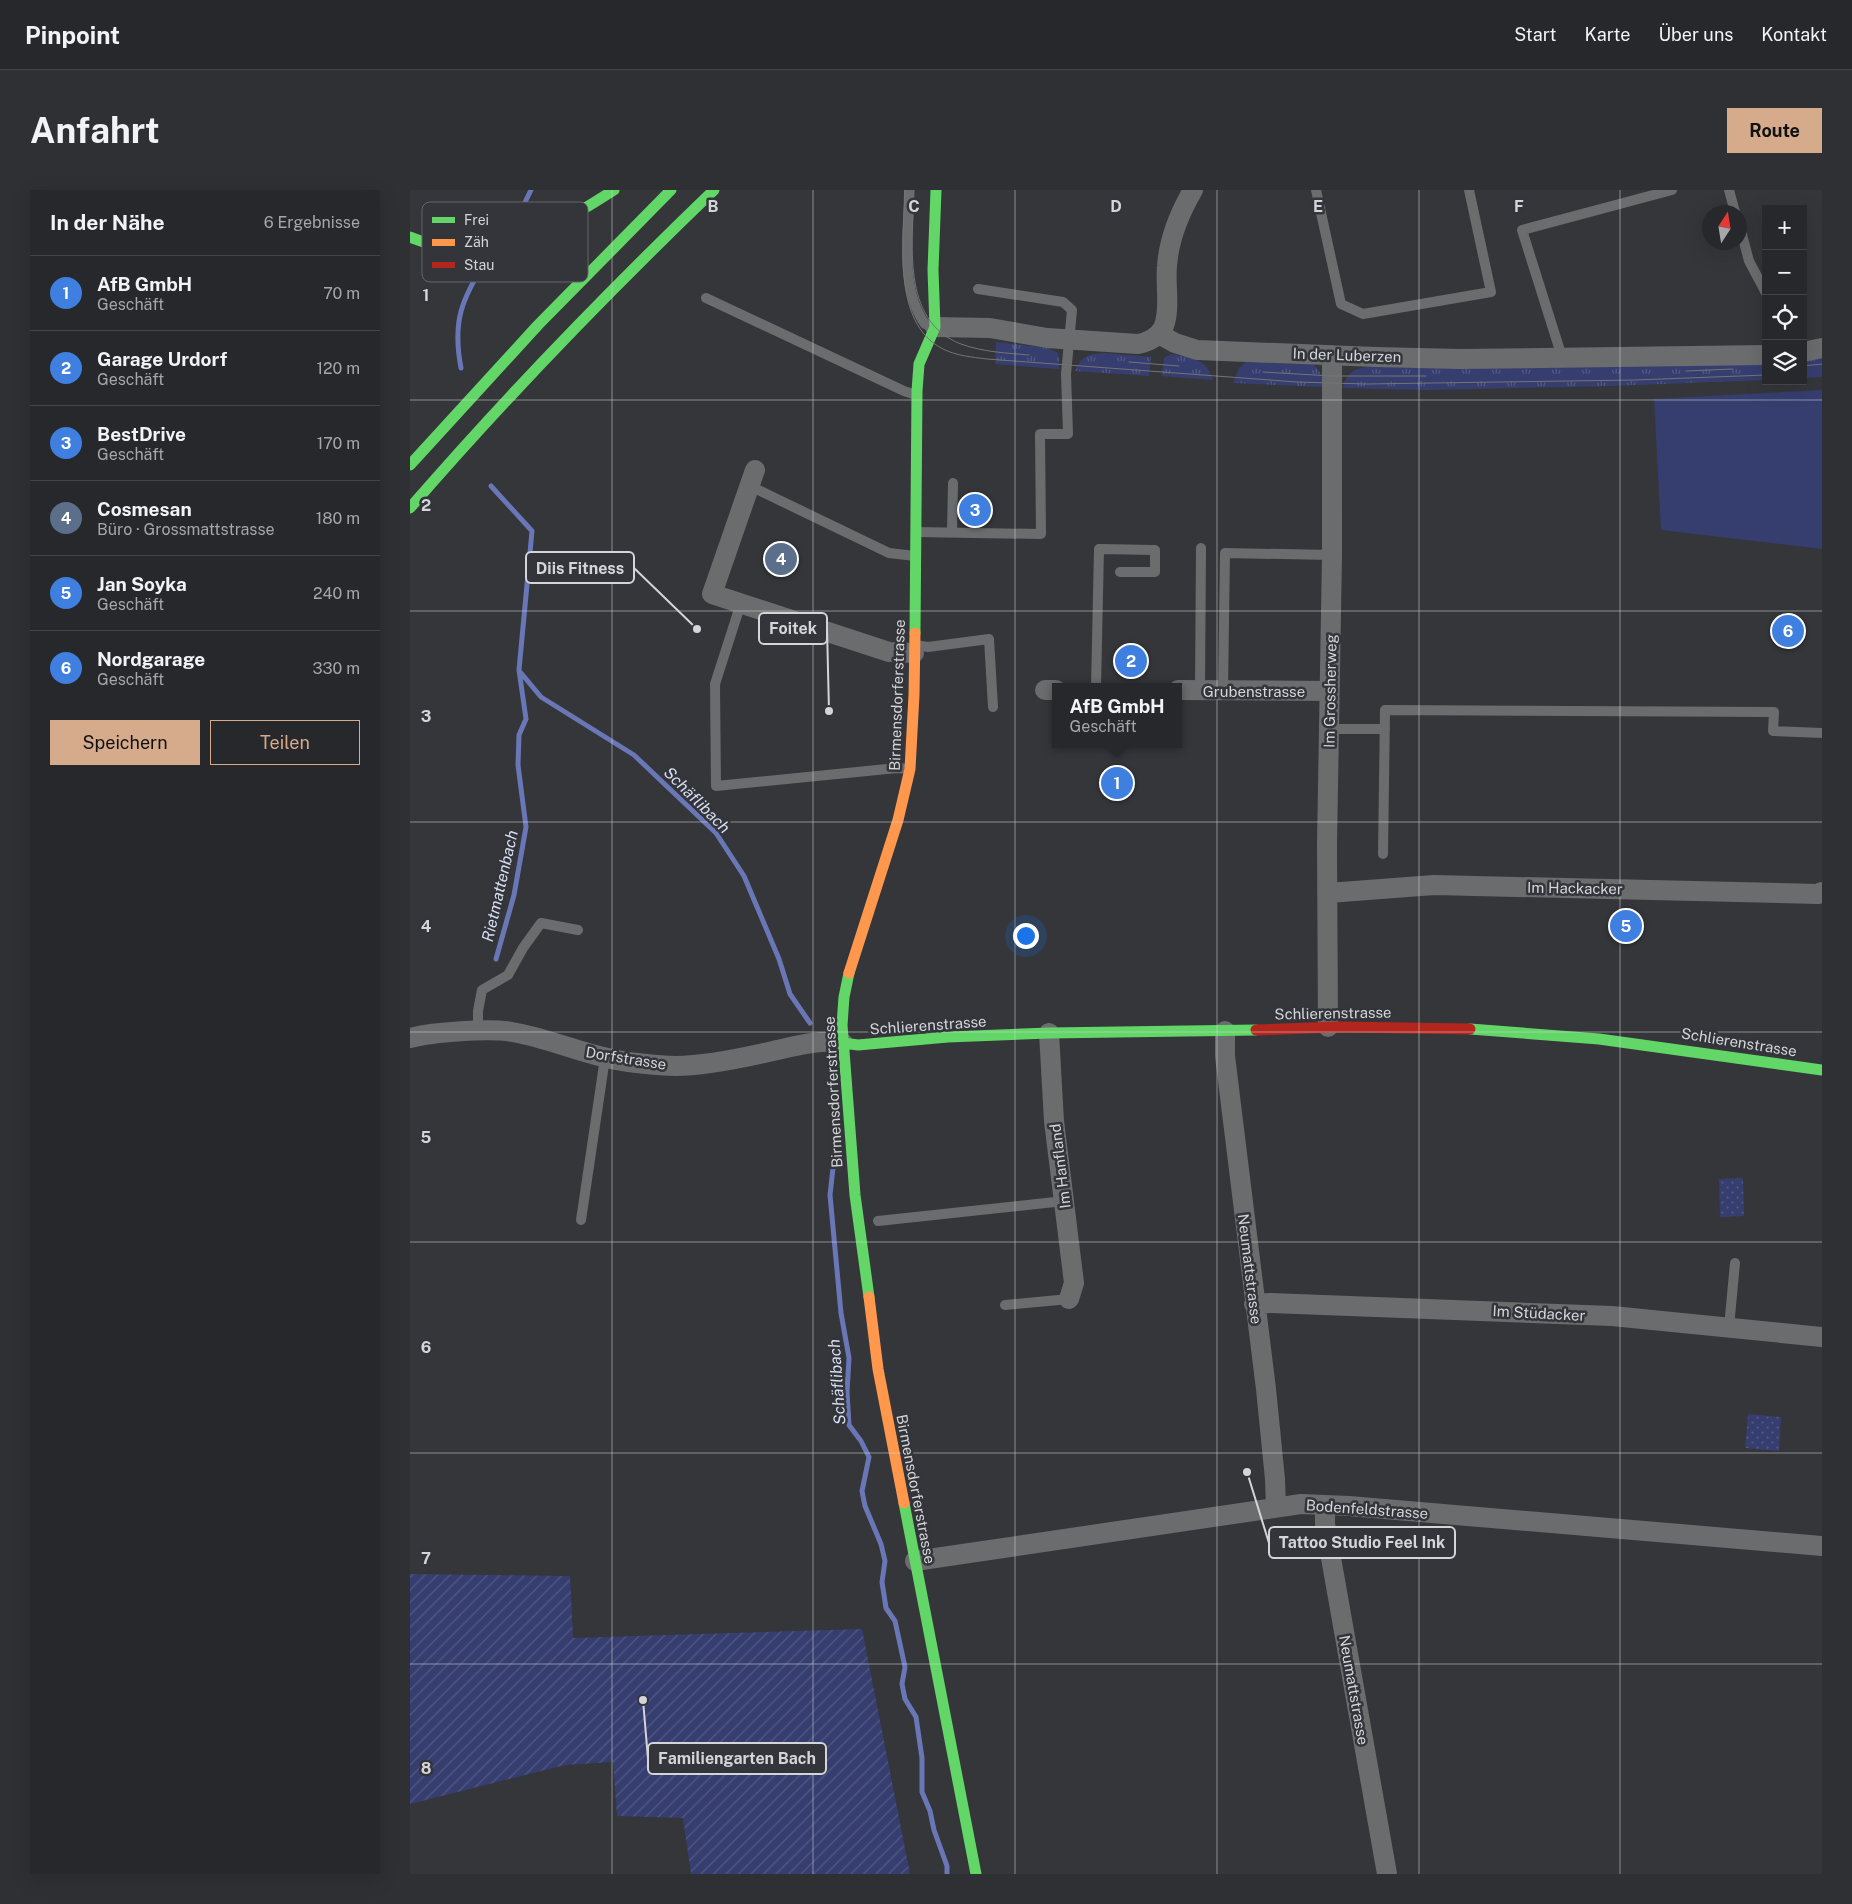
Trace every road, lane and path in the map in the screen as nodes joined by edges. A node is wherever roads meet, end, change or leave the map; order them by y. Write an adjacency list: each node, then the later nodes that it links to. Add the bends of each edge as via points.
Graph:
1 (614, 190): 13 (main road)
2 (671, 190): 17 (main road)
3 (714, 190): 18 (main road)
4 (726, 190): 18 (main road)
5 (909, 190): 23 (lane, via 908,267 911,292 919,316 925,324)
6 (936, 190): 23 (main road, Birmensdorferstrasse)
7 (1193, 190): 24 (street, via 1170,240 1164,326)
8 (1316, 190): 9 (lane, via 1341,304 1363,314 1491,292)
9 (1469, 190)
10 (1672, 190): 30 (lane, via 1522,230)
11 (1729, 190): 12 (lane)
12 (1733, 205)
13 (588, 206)
14 (410, 236): 15 (main road)
15 (422, 240)
16 (1746, 250): 20 (lane)
17 (588, 274)
18 (626, 275): 35 (main road, via 460,449)
19 (580, 282): 32 (main road, via 468,398)
20 (1762, 286)
21 (978, 289): 25 (lane, via 1063,302 1072,310)
22 (706, 298): 31 (lane)
23 (935, 328): 25 (street, via 990,328); 31 (main road, Birmensdorferstrasse, via 919,364)
24 (1159, 334): 25 (street, via 1138,344); 28 (street, In der Luberzen, via 1197,350)
25 (1070, 340): 37 (lane, via 1066,374 1068,434 1040,434 1041,534)
26 (1822, 348): 27 (street)
27 (1807, 351)
28 (1332, 355): 30 (street, In der Luberzen, via 1460,359); 39 (street, Im Grossherweg)
29 (1762, 355): 30 (street, In der Luberzen)
30 (1562, 357)
31 (917, 395): 36 (main road, Birmensdorferstrasse)
32 (410, 465)
33 (752, 478): 40 (lane, via 889,552); 42 (street, via 712,594)
34 (953, 483): 37 (lane)
35 (410, 508)
36 (916, 532): 37 (lane); 40 (main road, Birmensdorferstrasse)
37 (952, 532)
38 (1200, 548): 46 (lane)
39 (1332, 555): 47 (lane, via 1225,553); 48 (street, Im Grossherweg)
40 (916, 556): 43 (main road, Birmensdorferstrasse)
41 (1120, 572): 44 (lane, via 1155,572 1155,550 1100,549)
42 (741, 603): 43 (street, via 888,652); 53 (lane, via 715,684 716,786)
43 (914, 649): 49 (lane, via 989,639); 53 (main road, Birmensdorferstrasse)
44 (1096, 683)
45 (1182, 690): 46 (street, Grubenstrasse)
46 (1200, 690): 47 (street, Grubenstrasse)
47 (1224, 691): 48 (street, Grubenstrasse)
48 (1329, 691): 50 (street, Im Grossherweg)
49 (993, 707)
50 (1329, 729): 51 (lane); 56 (street, Im Grossherweg)
51 (1385, 729): 52 (lane, via 1385,710 1774,712 1774,732); 54 (lane)
52 (1822, 733)
53 (910, 769): 63 (main road, Birmensdorferstrasse, via 898,820 850,966 844,997)
54 (1383, 854)
55 (1822, 892): 56 (street, Im Hackacker, via 1434,886)
56 (1328, 893): 58 (street, Im Grossherweg)
57 (578, 930): 59 (lane, via 541,923 508,975 482,990)
58 (1328, 1028): 60 (main road, Schlierenstrasse); 65 (main road, Schlierenstrasse, via 1452,1027 1523,1032 1672,1048)
59 (478, 1031): 62 (street, Dorfstrasse); 64 (street, Dorfstrasse, via 511,1031)
60 (1225, 1031): 61 (main road, Schlierenstrasse); 71 (street, Neumattstrasse, via 1225,1056)
61 (1049, 1033): 63 (main road, Schlierenstrasse, via 858,1045); 66 (street, Im Hanfland, via 1054,1121)
62 (410, 1038)
63 (843, 1043): 64 (street, Dorfstrasse, via 827,1040 689,1066); 78 (main road, Birmensdorferstrasse, via 860,1239 878,1369)
64 (605, 1058): 67 (lane)
65 (1822, 1070)
66 (1064, 1201): 68 (lane); 70 (street, Im Hanfland, via 1074,1283)
67 (581, 1220)
68 (878, 1220)
69 (1735, 1263): 73 (lane)
70 (1069, 1299): 72 (lane)
71 (1254, 1304): 73 (street, Im Stüdacker, via 1612,1316); 76 (street, Neumattstrasse, via 1267,1399)
72 (1005, 1305)
73 (1729, 1328): 74 (street, Im Stüdacker)
74 (1822, 1337)
75 (1325, 1505): 76 (street, Bodenfeldstrasse); 77 (street, Bodenfeldstrasse); 80 (street, Neumattstrasse, via 1325,1524)
76 (1276, 1507): 78 (street, Bodenfeldstrasse)
77 (1822, 1546)
78 (914, 1560): 79 (main road, Birmensdorferstrasse)
79 (976, 1874)
80 (1387, 1874)

